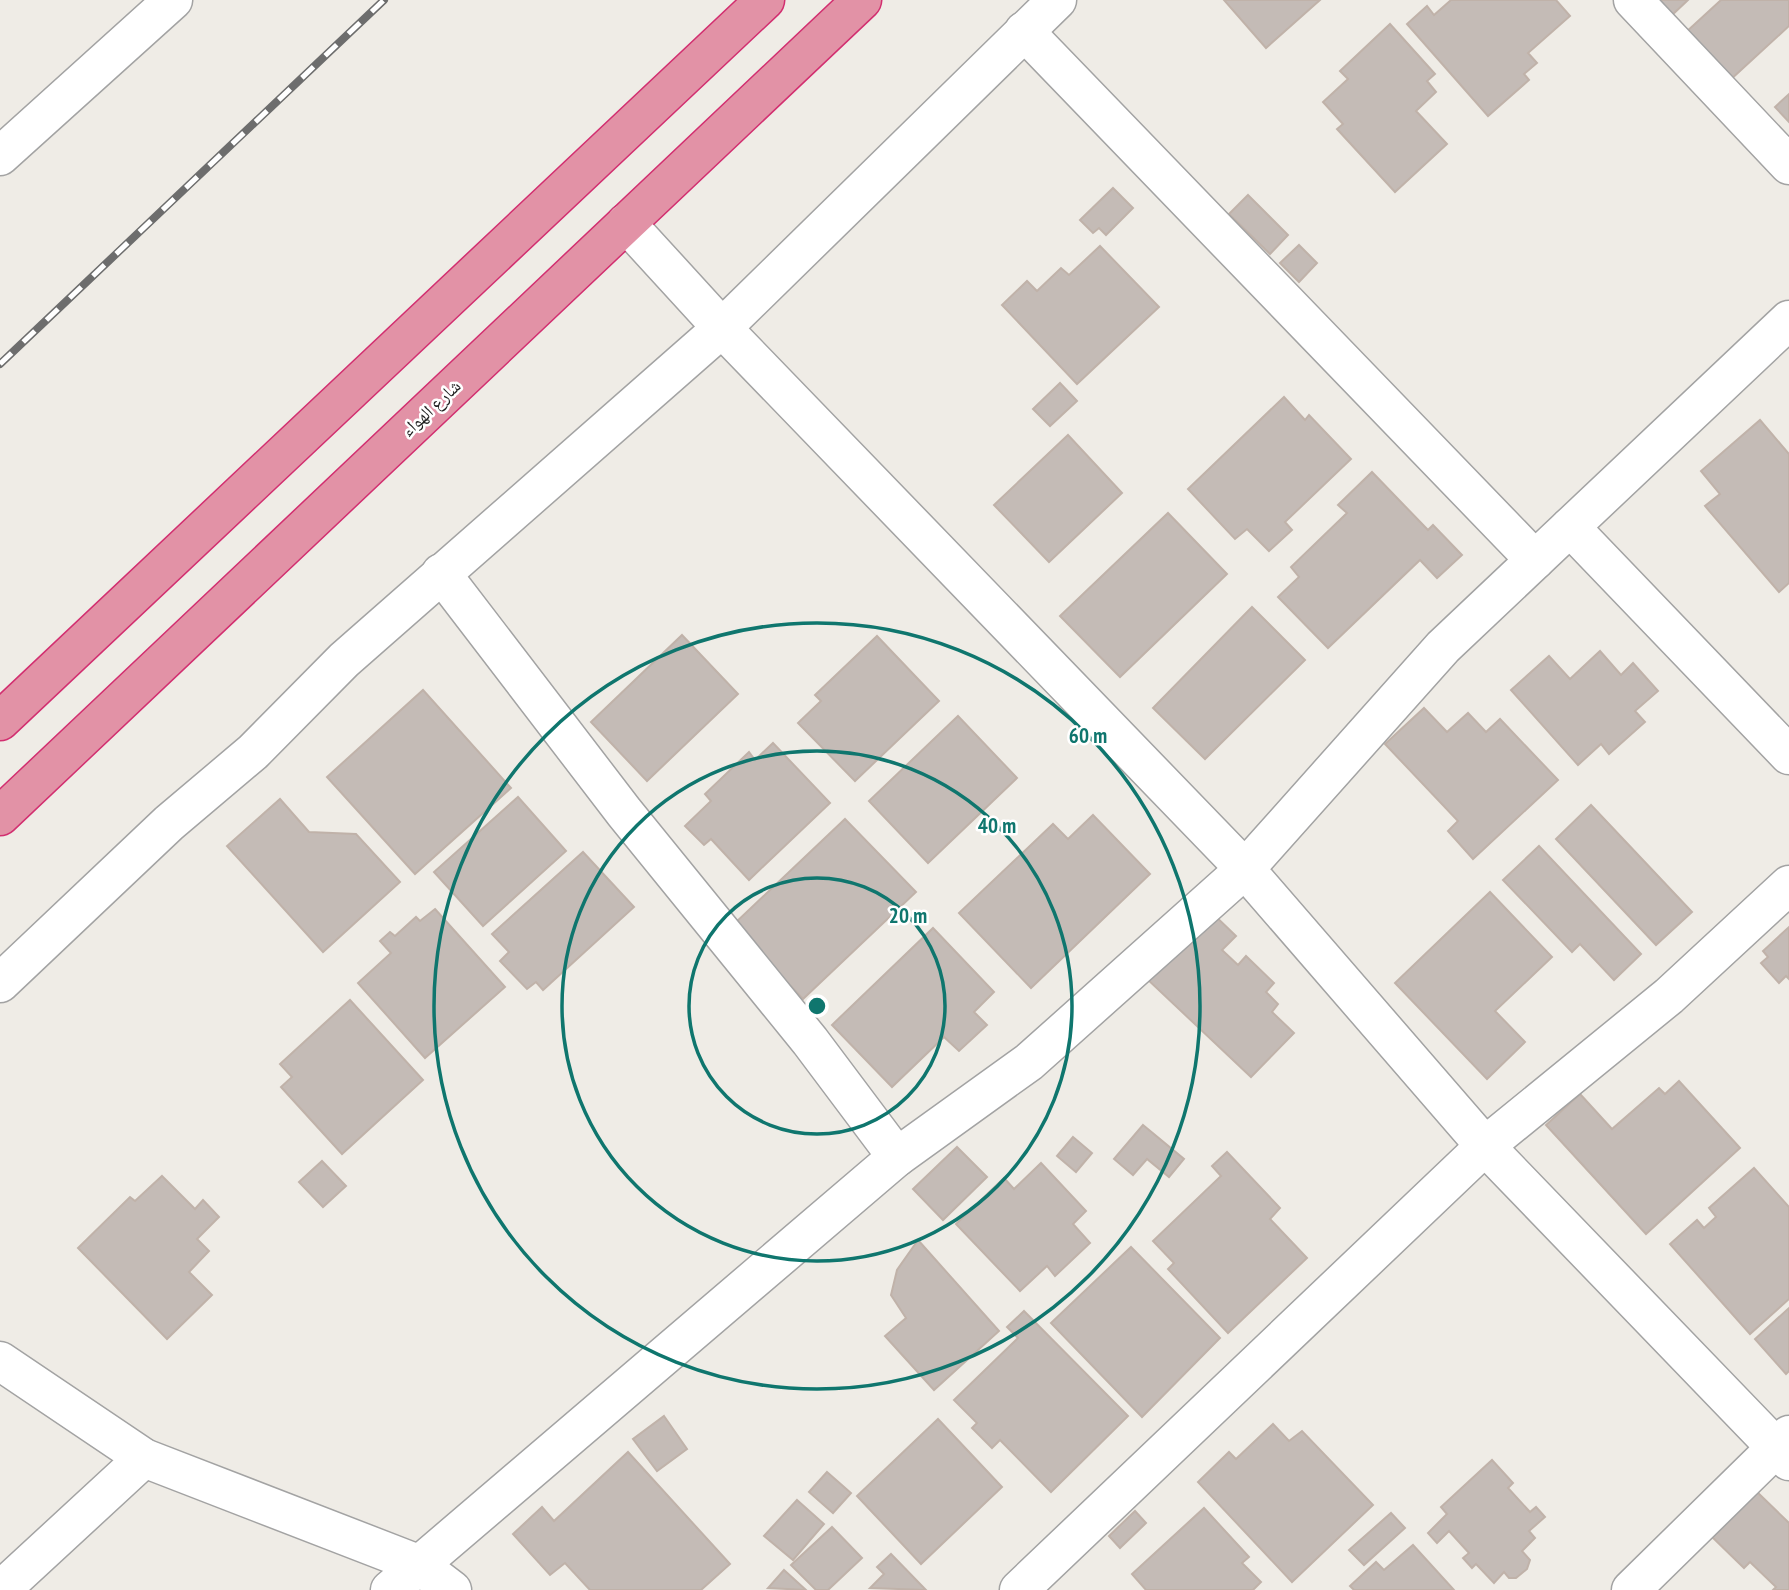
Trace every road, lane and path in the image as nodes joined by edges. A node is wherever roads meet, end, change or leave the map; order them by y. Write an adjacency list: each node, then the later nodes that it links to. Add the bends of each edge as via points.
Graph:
1 (173, 0): 7 (street)
2 (765, 0): 15 (highway)
3 (862, 0): 9 (highway, شارع الهواء)
4 (1057, 0): 6 (street)
5 (1633, 0): 8 (street)
6 (1024, 31): 11 (street); 13 (street)
7 (0, 156)
8 (1789, 165)
9 (626, 223): 11 (street); 17 (highway, شارع الهواء)
10 (1789, 320): 12 (street)
11 (722, 328): 14 (street); 18 (street)
12 (1570, 527): 13 (street); 16 (street)
13 (1535, 560): 18 (street, via 1443,647)
14 (441, 573): 20 (street); 22 (street)
15 (0, 720)
16 (1789, 755)
17 (0, 816)
18 (1245, 869): 21 (street); 22 (street, via 1029,1062)
19 (1789, 885): 21 (street, via 1669,996)
20 (0, 983)
21 (1485, 1146): 24 (street); 30 (street)
22 (897, 1157): 26 (street)
23 (0, 1361): 25 (street)
24 (1785, 1448): 31 (street)
25 (144, 1458): 26 (street); 27 (street)
26 (418, 1564): 28 (street); 29 (street)
27 (1, 1590)
28 (390, 1590)
29 (452, 1590)
30 (1019, 1590)
31 (1631, 1590)

